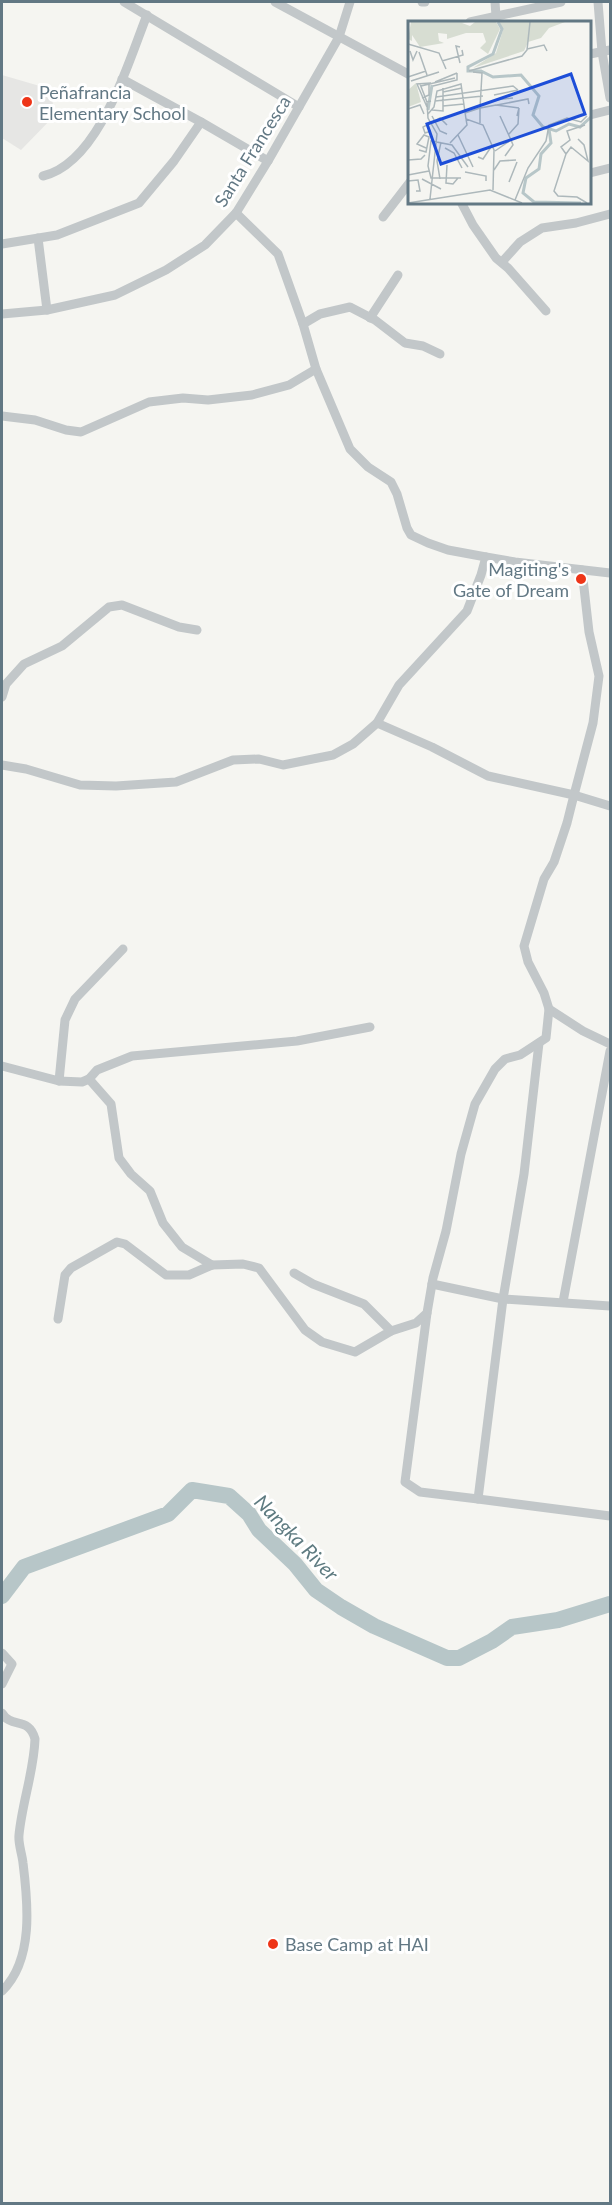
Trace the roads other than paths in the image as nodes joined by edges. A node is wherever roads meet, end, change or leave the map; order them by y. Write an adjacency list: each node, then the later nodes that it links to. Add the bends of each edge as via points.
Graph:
1 (124, 2): 8 (street)
2 (275, 2): 11 (street)
3 (350, 2): 11 (street, Santa Francesca)
4 (495, 2): 9 (street)
5 (561, 2): 7 (street)
6 (598, 2): 12 (street)
7 (545, 3): 9 (street)
8 (147, 15): 15 (street); 17 (street)
9 (496, 16): 10 (street)
10 (474, 21)
11 (339, 37): 14 (street); 17 (street, Santa Francesca)
12 (606, 51): 13 (street); 16 (street)
13 (591, 54)
14 (408, 74)
15 (122, 79): 20 (street); 24 (street, via 93,137 58,172)
16 (610, 98)
17 (299, 107): 21 (street, Santa Francesca)
18 (610, 110): 19 (street)
19 (591, 115)
20 (201, 122): 21 (street); 30 (street, via 139,203 57,235)
21 (268, 161): 27 (street, Santa Francesca)
22 (610, 168): 23 (street)
23 (591, 172)
24 (43, 176)
25 (408, 185): 29 (street)
26 (462, 204): 32 (street)
27 (236, 213): 34 (street, Santa Francesca, via 205,245 166,270 115,295); 38 (street, via 278,254)
28 (610, 214): 32 (street, via 542,228 520,242)
29 (383, 217)
30 (38, 238): 31 (street); 34 (street)
31 (2, 244)
32 (502, 262): 35 (street)
33 (398, 275): 37 (street)
34 (47, 310): 36 (street, Santa Francesca)
35 (546, 311)
36 (2, 314)
37 (370, 318): 38 (street, via 350,307 320,314); 39 (street, via 405,343)
38 (303, 324): 40 (street)
39 (440, 354)
40 (316, 369): 41 (street, via 289,386 252,395 149,402 81,432); 42 (street, via 350,449 391,482 411,535 448,550)
41 (2, 416)
42 (486, 556): 43 (street); 47 (street, via 467,611 399,685)
43 (582, 570): 44 (street); 49 (street, via 599,676 593,723)
44 (610, 573)
45 (196, 630): 46 (street, via 122,605 109,607 62,646 24,664 6,684)
46 (2, 697)
47 (376, 723): 48 (street, via 353,744 333,755 283,765 259,759 233,760 176,782 80,785); 49 (street, via 488,776)
48 (2, 765)
49 (574, 795): 50 (street); 52 (street, via 524,946)
50 (610, 806)
51 (123, 950): 59 (street, via 75,999 65,1020)
52 (549, 1009): 54 (street, via 546,1038); 55 (street)
53 (370, 1027): 58 (street, via 297,1041 132,1056 97,1070)
54 (539, 1043): 62 (street, via 505,1059 475,1104); 63 (street, via 524,1174)
55 (610, 1044)
56 (610, 1051): 64 (street)
57 (2, 1066): 59 (street)
58 (89, 1079): 59 (street); 60 (street, via 111,1104 119,1158 150,1191 163,1223 183,1247)
59 (59, 1081)
60 (212, 1265): 67 (street, via 189,1275 166,1275 117,1242 65,1275); 68 (street, via 259,1268 305,1330 322,1342 355,1352)
61 (294, 1273): 68 (street, via 364,1304)
62 (432, 1284): 63 (street); 66 (street)
63 (503, 1299): 64 (street); 69 (street)
64 (563, 1302): 65 (street)
65 (610, 1306)
66 (427, 1313): 68 (street, via 416,1323); 69 (street, via 405,1482 420,1492)
67 (58, 1319)
68 (391, 1330)
69 (478, 1499): 70 (street)
70 (610, 1516)
71 (2, 1654): 72 (street, via 12,1664)
72 (2, 1684)
73 (2, 1713): 74 (street, via 8,1720 30,1728 35,1739 18,1838 27,1911 24,1942 15,1973)
74 (2, 1991)

